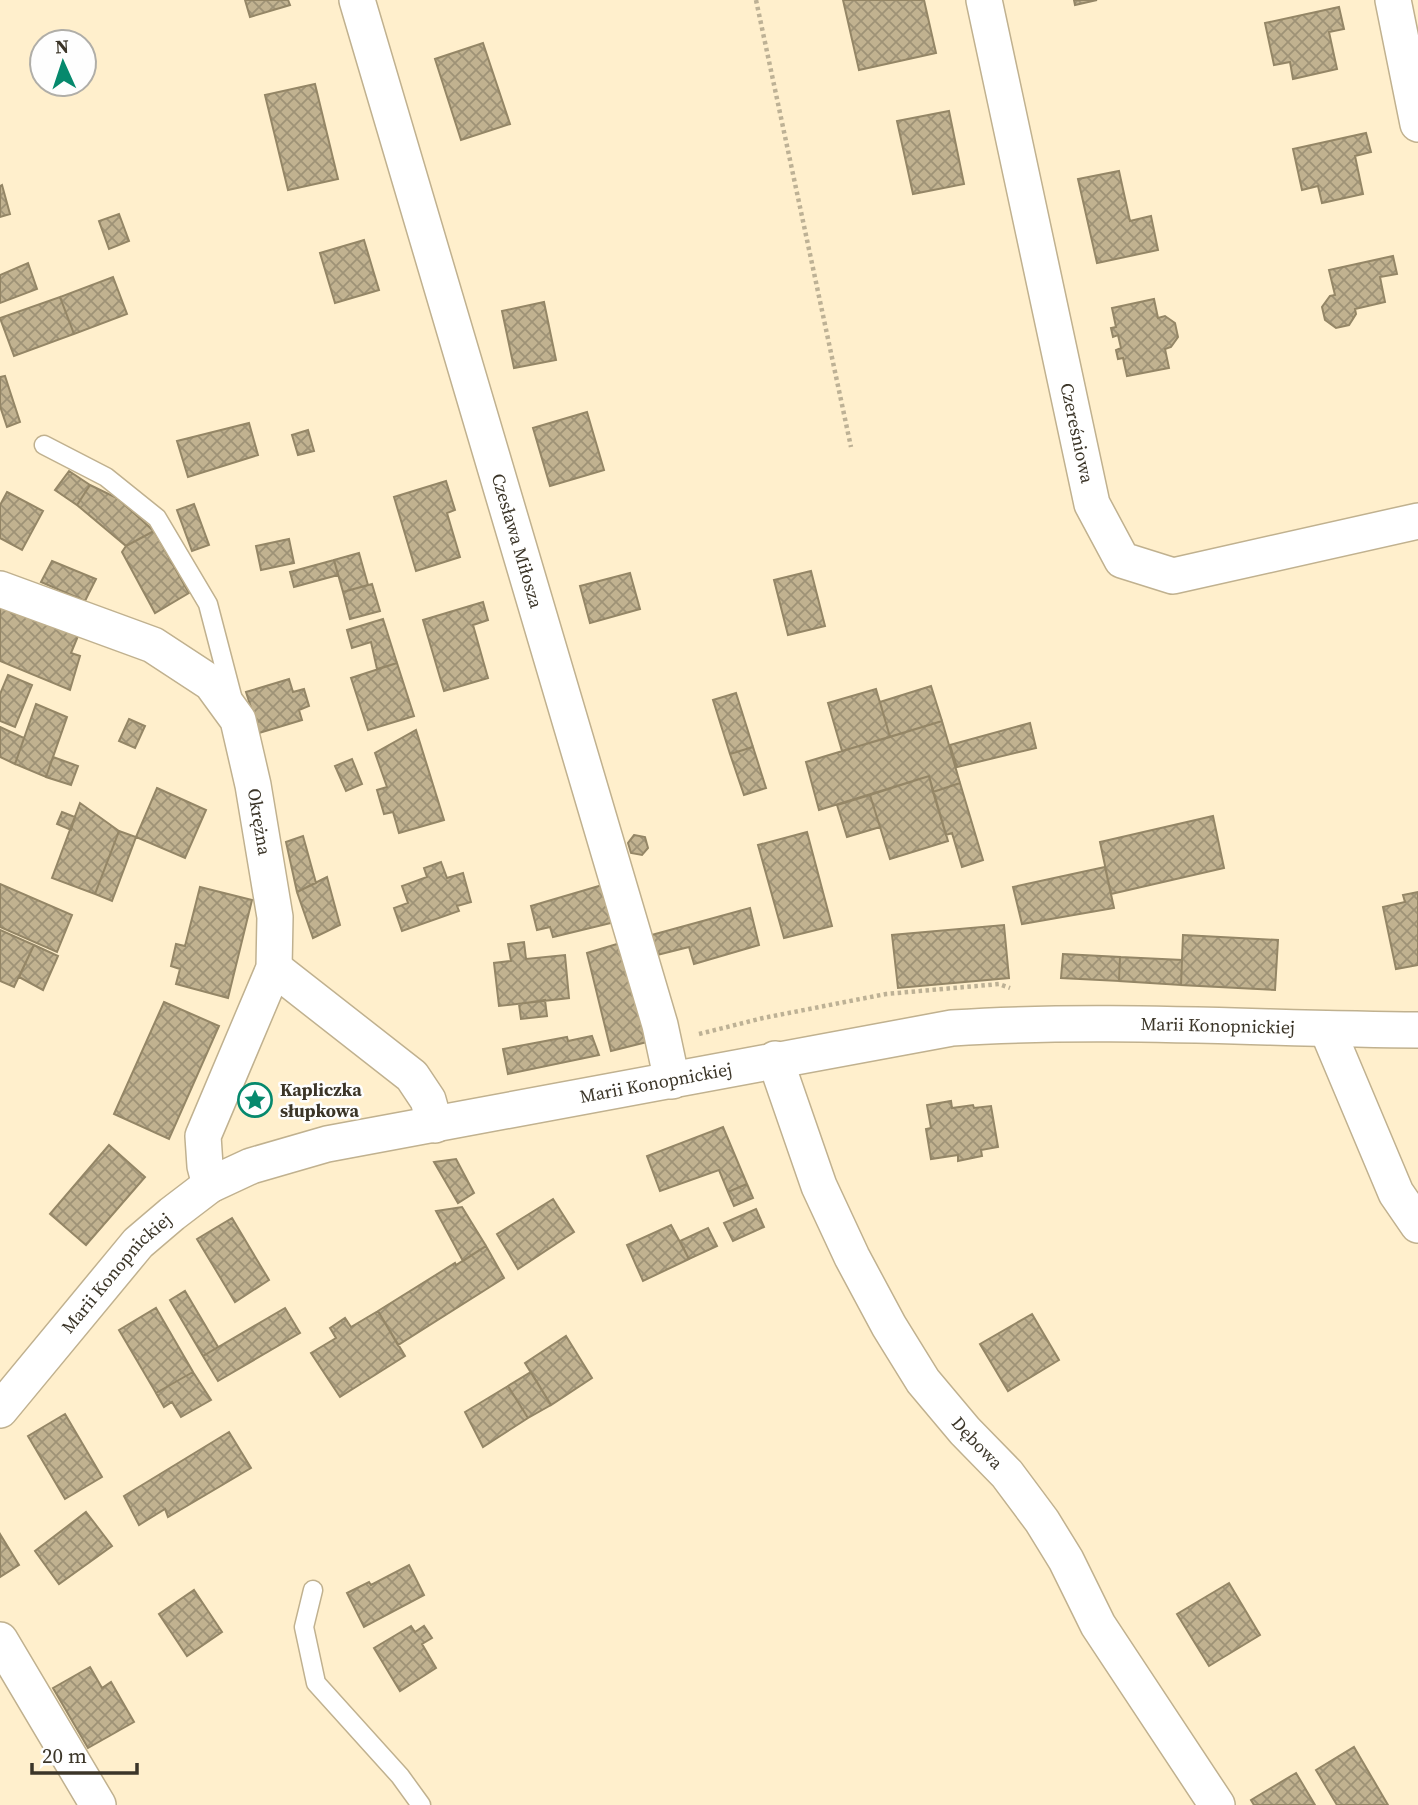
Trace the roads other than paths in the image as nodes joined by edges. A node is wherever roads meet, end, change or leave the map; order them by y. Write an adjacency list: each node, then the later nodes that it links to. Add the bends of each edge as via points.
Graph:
1 (357, 0): 13 (street, Czesława Miłosza, via 586,770)
2 (984, 0): 6 (street, Czereśniowa, via 1092,504 1122,560 1173,576)
3 (1393, 0): 4 (street)
4 (1418, 124)
5 (44, 445): 8 (lane, via 106,477 158,518 208,604)
6 (1418, 521)
7 (0, 589): 8 (street, Okrężna, via 153,645 211,683)
8 (238, 720): 9 (street, Okrężna, via 275,917)
9 (274, 968): 14 (street, via 412,1076 428,1100); 15 (street, Okrężna, via 203,1136)
10 (1327, 1029): 11 (street, Marii Konopnickiej); 12 (street, Marii Konopnickiej, via 1033,1023 952,1028); 16 (street, via 1396,1193)
11 (1418, 1030)
12 (775, 1059): 13 (street, Marii Konopnickiej); 22 (street, Dębowa, via 819,1186 889,1326 923,1381 1007,1474 1042,1521 1098,1625)
13 (672, 1081): 14 (street, Marii Konopnickiej)
14 (435, 1125): 15 (street, Marii Konopnickiej, via 327,1144 251,1166)
15 (210, 1185): 17 (street, Marii Konopnickiej, via 138,1244)
16 (1418, 1225)
17 (0, 1410)
18 (313, 1591): 21 (lane, via 304,1627 316,1683)
19 (0, 1640): 20 (street)
20 (98, 1805)
21 (421, 1805)
22 (1217, 1805)

